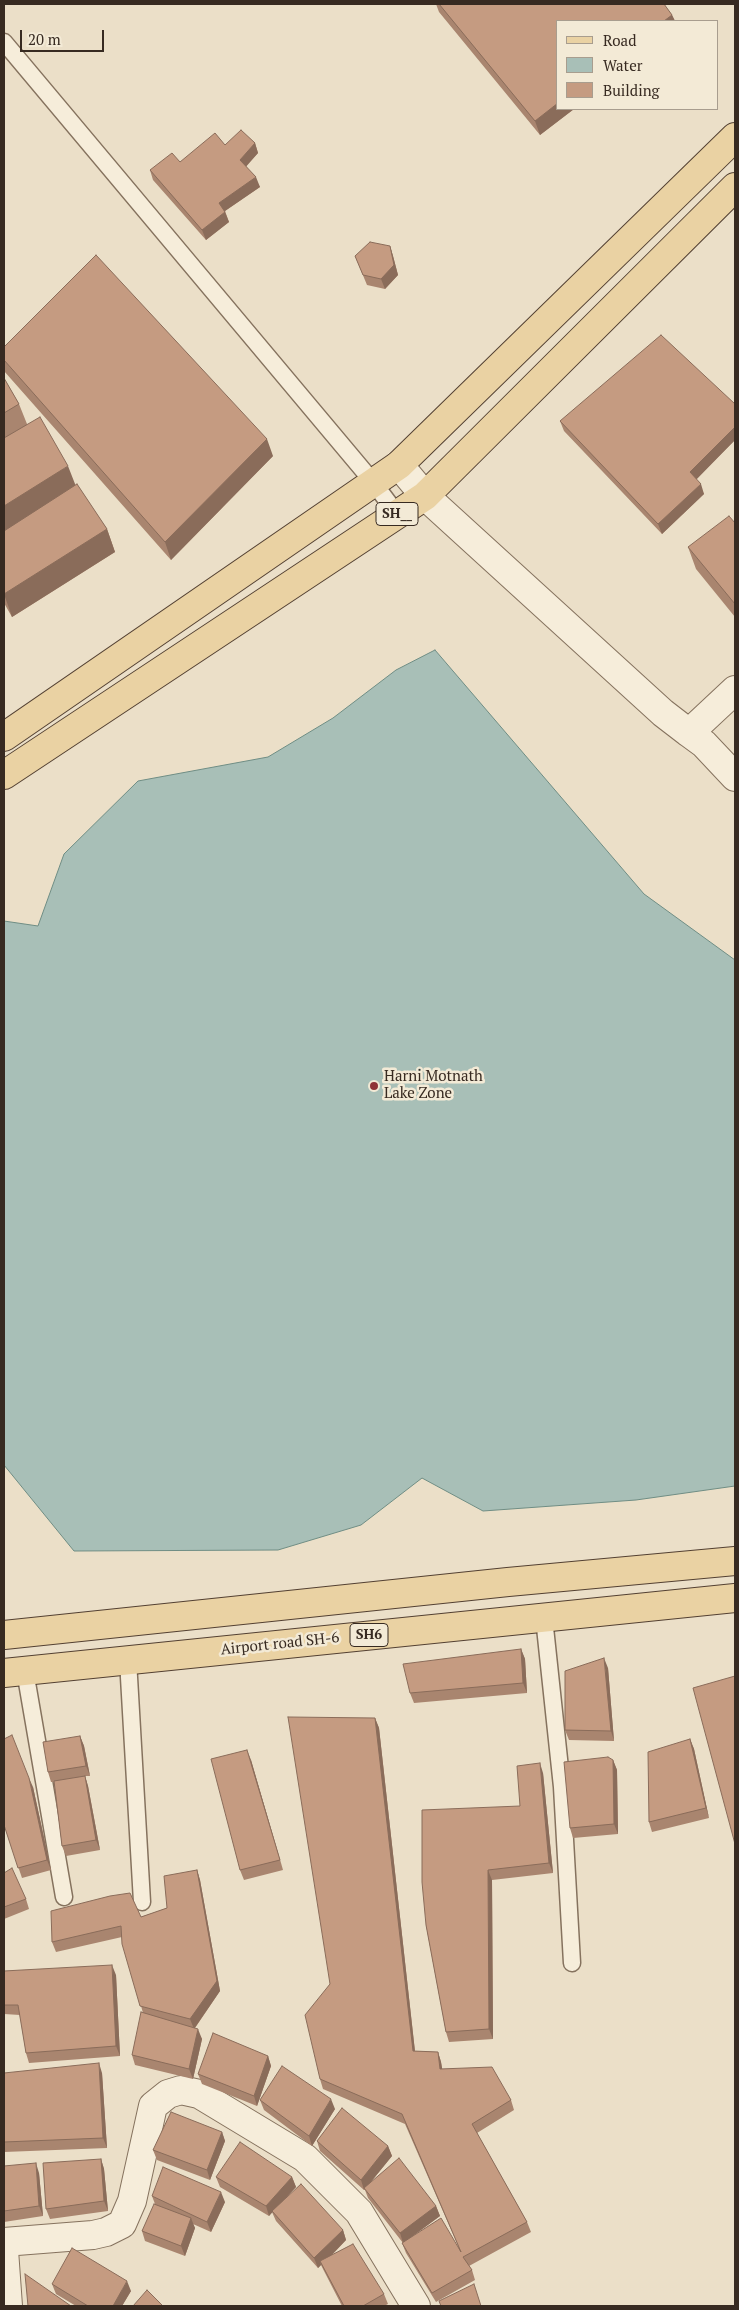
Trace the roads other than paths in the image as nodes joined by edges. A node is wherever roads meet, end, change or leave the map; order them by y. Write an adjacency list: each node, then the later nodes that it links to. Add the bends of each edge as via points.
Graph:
1 (4, 42): 5 (lane)
2 (735, 137): 4 (main road)
3 (735, 187): 6 (main road, SH__)
4 (399, 465): 5 (main road); 6 (street)
5 (373, 482): 7 (lane); 10 (main road)
6 (425, 496): 7 (main road, SH__); 9 (street)
7 (397, 514): 11 (main road, SH__)
8 (735, 690): 9 (street)
9 (689, 733): 12 (street)
10 (4, 736)
11 (4, 774)
12 (735, 777)
13 (735, 1561): 14 (main road)
14 (508, 1582): 17 (main road); 18 (main road)
15 (735, 1598): 16 (main road, Airport road SH-6 / SH6)
16 (544, 1618): 17 (main road, Airport road SH-6 / SH6); 23 (lane, via 562,1787)
17 (512, 1620): 19 (main road, Airport road SH-6 / SH6)
18 (4, 1635)
19 (128, 1660): 20 (main road, Airport road SH-6 / SH6); 22 (lane)
20 (14, 1672): 21 (lane)
21 (64, 1897)
22 (142, 1902)
23 (572, 1963)
24 (4, 2242): 27 (street, via 93,2235 122,2224 132,2201 153,2106 168,2094 181,2090 198,2094 305,2158 359,2212)
25 (4, 2250): 26 (street)
26 (8, 2306)
27 (416, 2306)

